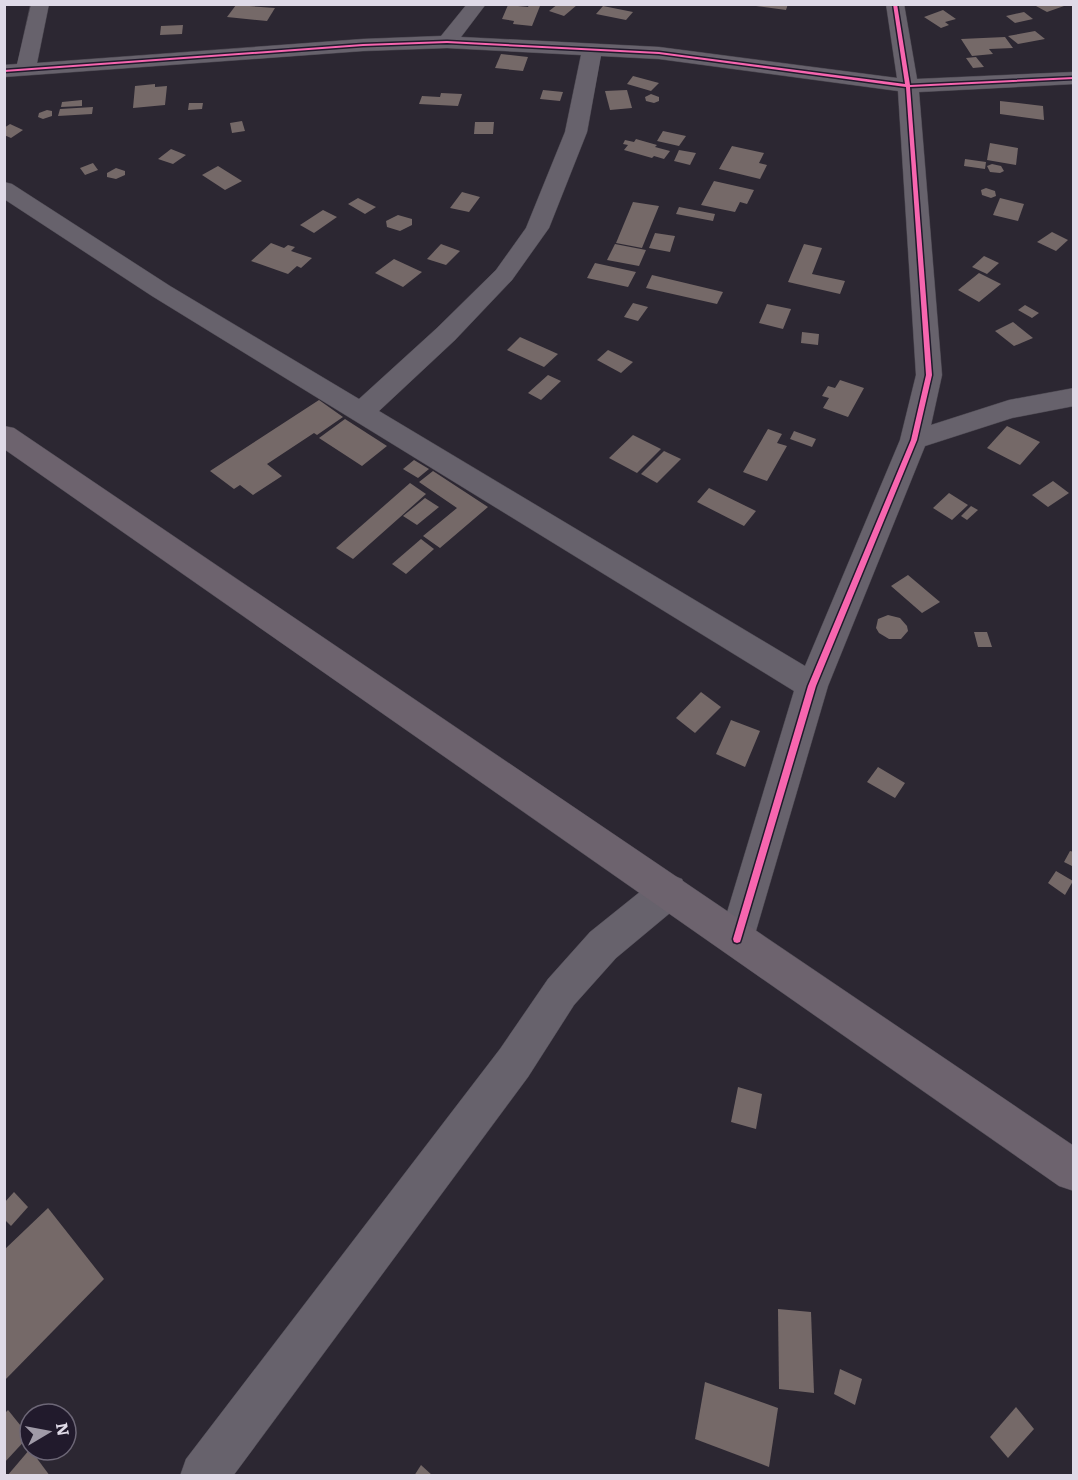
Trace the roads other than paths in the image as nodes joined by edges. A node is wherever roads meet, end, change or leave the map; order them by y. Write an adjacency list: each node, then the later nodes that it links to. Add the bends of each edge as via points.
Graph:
1 (40, 4): 6 (street)
2 (477, 4): 4 (street)
3 (896, 4): 9 (street)
4 (447, 42): 5 (street); 6 (street)
5 (592, 49): 9 (street, via 659,53); 12 (street, via 576,132 537,228 504,274)
6 (26, 69): 7 (street)
7 (4, 71)
8 (1074, 78): 9 (street)
9 (908, 86): 14 (street, via 928,375)
10 (4, 189): 12 (street, via 161,291)
11 (1074, 397): 14 (street, via 1008,409)
12 (362, 412): 15 (street)
13 (4, 435): 16 (highway)
14 (914, 440): 15 (street)
15 (812, 686): 17 (street)
16 (669, 891): 17 (highway); 19 (street, via 603,945 561,992 514,1063)
17 (736, 939): 18 (highway)
18 (1074, 1171)
19 (203, 1476)

